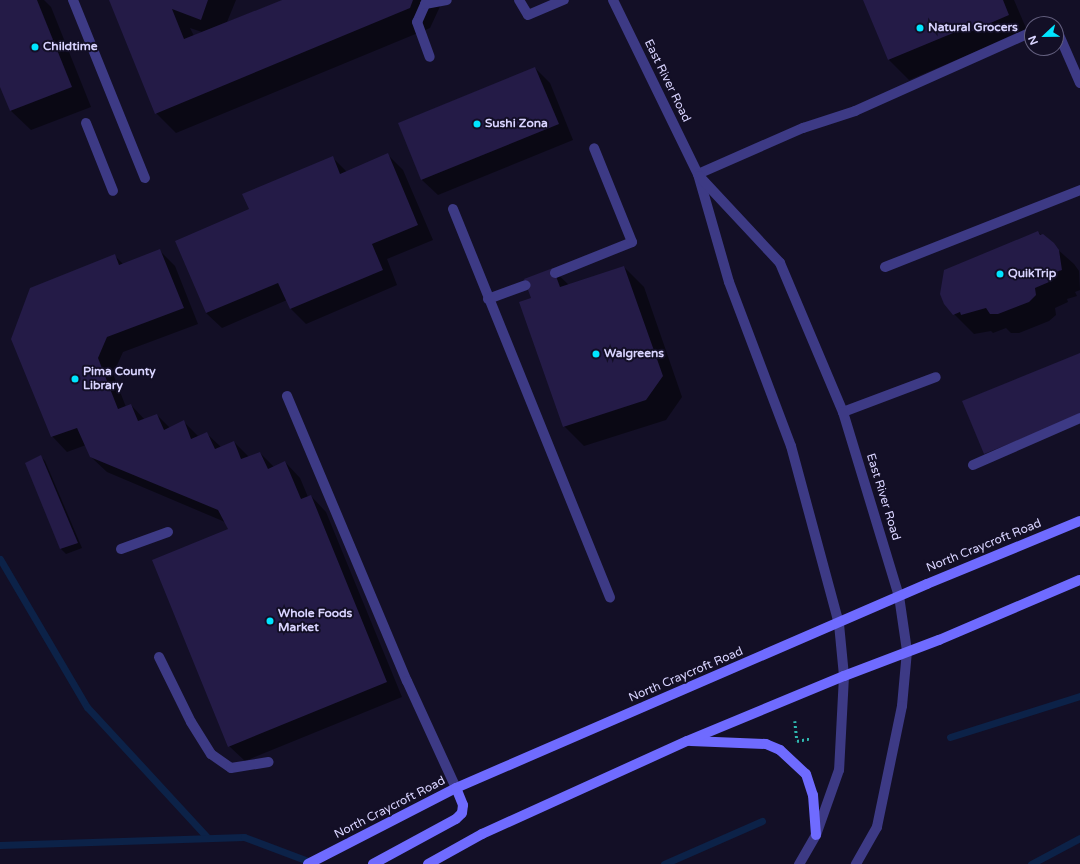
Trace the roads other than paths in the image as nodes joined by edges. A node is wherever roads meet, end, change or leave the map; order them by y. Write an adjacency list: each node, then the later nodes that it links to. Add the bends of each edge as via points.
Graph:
1 (73, 0): 14 (street)
2 (447, 0): 6 (street)
3 (519, 0): 4 (street, via 528,15)
4 (564, 0)
5 (613, 0): 13 (street, East River Road)
6 (426, 2): 9 (street, via 417,22)
7 (1024, 36): 13 (street, via 855,111 803,128)
8 (1064, 46): 10 (street)
9 (430, 57)
10 (1080, 83)
11 (86, 123): 16 (street)
12 (594, 148): 19 (street, via 632,242)
13 (698, 174): 24 (street, East River Road, via 780,263); 33 (street, East River Road, via 729,282 791,446)
14 (145, 178)
15 (1080, 190): 18 (street)
16 (113, 191)
17 (453, 209): 21 (street)
18 (885, 267)
19 (555, 273)
20 (526, 286): 21 (street)
21 (488, 299): 32 (street)
22 (936, 377): 24 (street)
23 (287, 396): 39 (street, via 407,682)
24 (843, 412): 31 (street, East River Road)
25 (1080, 418): 26 (street)
26 (973, 465)
27 (1080, 521): 31 (main road, North Craycroft Road)
28 (168, 532): 29 (street)
29 (121, 549)
30 (1080, 580): 34 (main road)
31 (900, 596): 33 (main road, North Craycroft Road); 34 (street, East River Road)
32 (610, 597)
33 (839, 624): 36 (street, East River Road); 39 (main road, North Craycroft Road)
34 (907, 651): 36 (main road); 45 (street, East River Road, via 902,706 876,827)
35 (159, 657): 38 (street, via 210,754 231,768)
36 (844, 676): 37 (main road); 40 (street, East River Road, via 839,770)
37 (687, 741): 40 (main road, via 766,744 780,750 806,774 813,795); 43 (main road, via 482,834)
38 (269, 762)
39 (456, 788): 41 (main road, North Craycroft Road); 42 (main road, via 463,805 462,813 456,819)
40 (816, 835): 44 (street, East River Road)
41 (308, 864)
42 (373, 864)
43 (428, 864)
44 (799, 864)
45 (856, 864)

